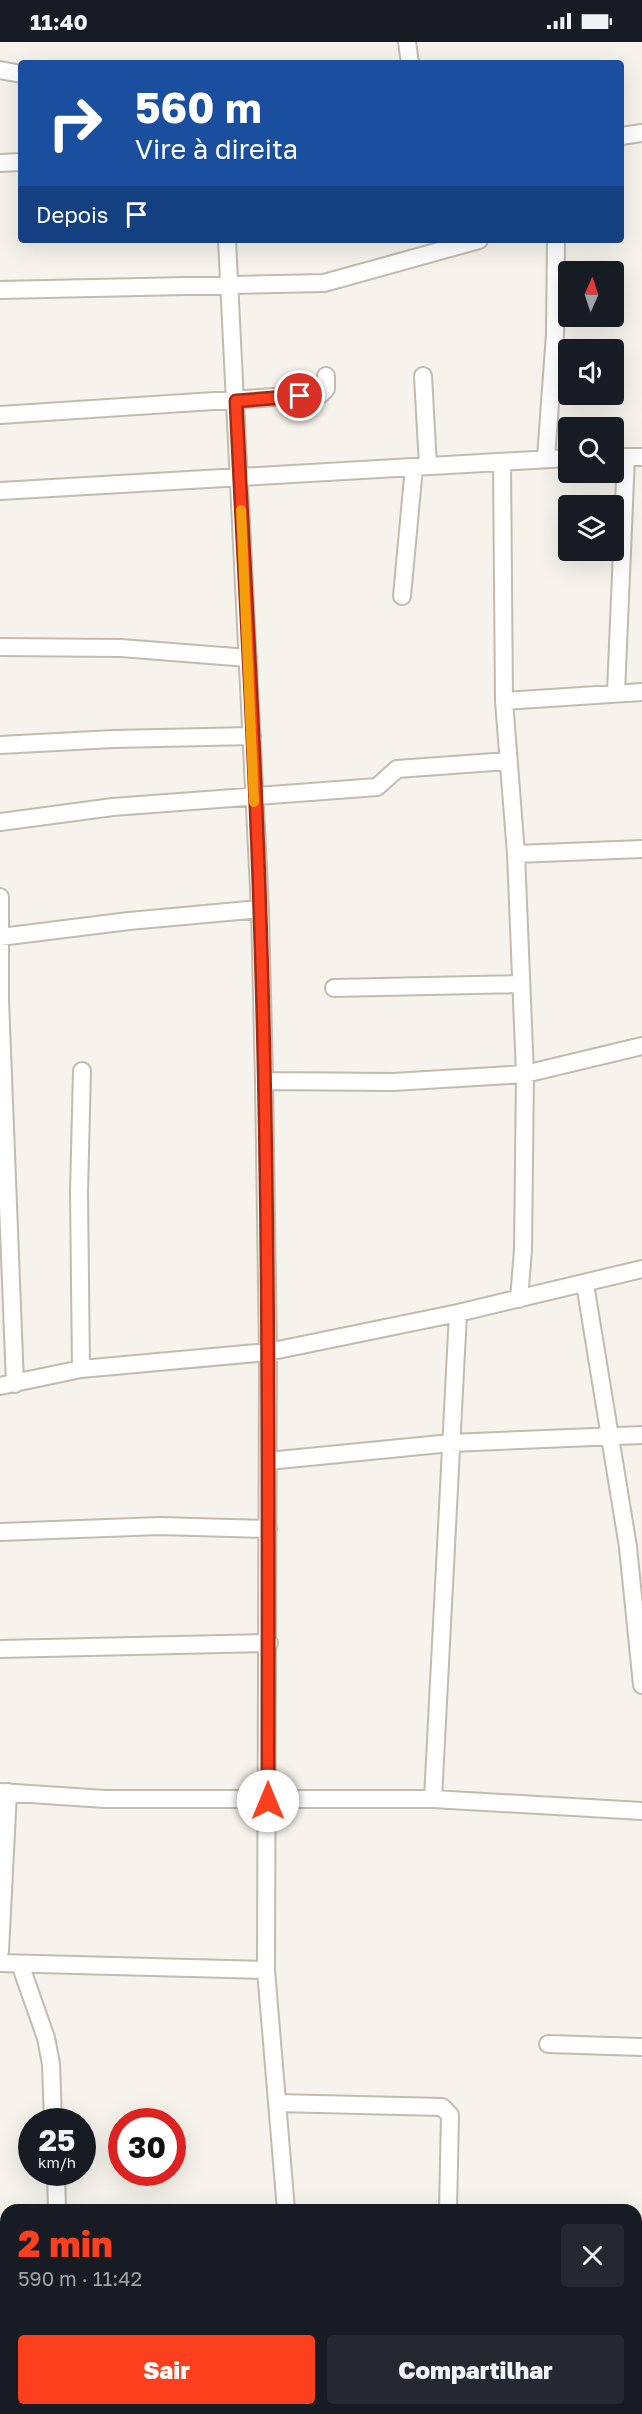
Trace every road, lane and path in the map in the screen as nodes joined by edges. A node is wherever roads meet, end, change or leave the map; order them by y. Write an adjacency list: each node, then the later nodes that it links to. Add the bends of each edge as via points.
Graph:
1 (407, 42): 2 (street)
2 (410, 60)
3 (0, 70): 4 (street)
4 (18, 73)
5 (642, 133): 6 (street)
6 (624, 136)
7 (18, 162): 8 (street)
8 (0, 163)
9 (227, 243): 12 (street)
10 (468, 243): 12 (street, via 324,283)
11 (556, 243): 19 (street, via 555,334)
12 (230, 284): 13 (street); 16 (street)
13 (0, 290)
14 (326, 376): 16 (street, via 326,389 321,394)
15 (423, 376): 22 (street)
16 (236, 401): 17 (street); 23 (street)
17 (0, 415)
18 (627, 457): 28 (street)
19 (546, 458): 20 (street); 21 (street)
20 (558, 458)
21 (502, 462): 22 (street); 30 (street)
22 (421, 466): 23 (street); 25 (street)
23 (239, 476): 24 (street); 27 (street)
24 (0, 491)
25 (402, 596)
26 (0, 647): 27 (street, via 121,648)
27 (249, 658): 31 (street)
28 (616, 692): 29 (street); 30 (street)
29 (642, 692)
30 (504, 701): 33 (street)
31 (252, 736): 32 (street); 34 (street)
32 (0, 745)
33 (508, 761): 34 (street, via 397,769 377,787); 37 (street)
34 (254, 797): 35 (street, via 113,807); 39 (street)
35 (0, 822)
36 (642, 849): 37 (street)
37 (516, 854): 42 (street)
38 (0, 897): 40 (street)
39 (260, 909): 41 (street); 47 (street)
40 (0, 915): 41 (street)
41 (0, 937): 54 (street)
42 (520, 984): 43 (street); 46 (street)
43 (334, 988)
44 (642, 1046): 46 (street)
45 (82, 1071): 53 (street)
46 (525, 1074): 47 (street, via 393,1082); 50 (street)
47 (264, 1081): 52 (street)
48 (642, 1269): 49 (street)
49 (585, 1284): 50 (street); 56 (street)
50 (519, 1299): 51 (street)
51 (458, 1313): 52 (street); 57 (street)
52 (268, 1352): 53 (street); 58 (street)
53 (81, 1369): 54 (street)
54 (7, 1385)
55 (642, 1435): 56 (street)
56 (608, 1437): 57 (street); 63 (street, via 628,1547)
57 (451, 1443): 58 (street); 65 (street)
58 (268, 1461): 59 (street)
59 (268, 1529): 60 (street, via 160,1526); 61 (street)
60 (0, 1532)
61 (269, 1643): 62 (street); 66 (street)
62 (0, 1649)
63 (642, 1685)
64 (4, 1792): 66 (street, via 105,1799); 68 (street)
65 (433, 1799): 66 (street); 67 (street)
66 (268, 1801): 71 (street)
67 (642, 1811)
68 (0, 1952)
69 (0, 1963): 70 (street)
70 (20, 1964): 71 (street); 75 (street, via 46,2038)
71 (266, 1970): 74 (street)
72 (548, 2044): 73 (street)
73 (642, 2047)
74 (277, 2103): 78 (street); 79 (street, via 442,2107 450,2115)
75 (53, 2108)
76 (56, 2186): 77 (street)
77 (57, 2204)
78 (285, 2204)
79 (448, 2204)

